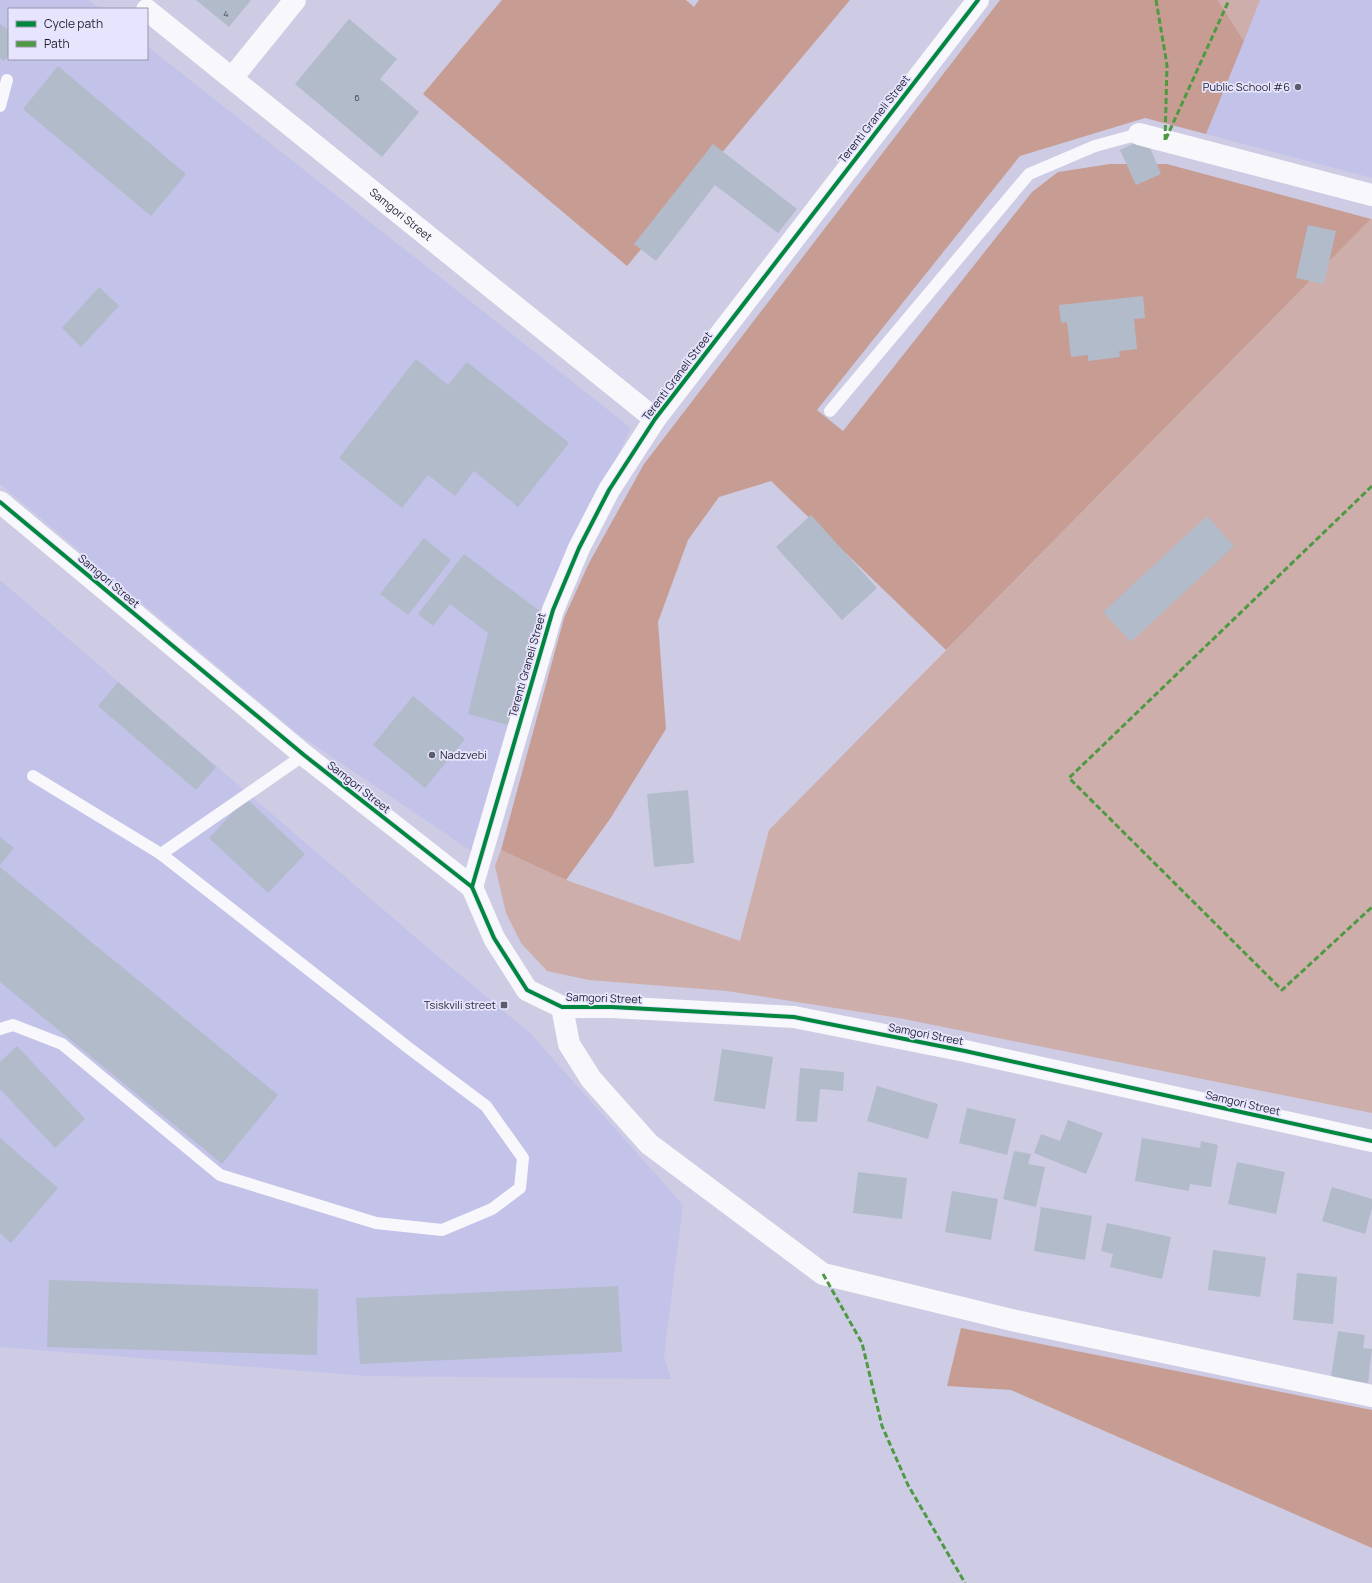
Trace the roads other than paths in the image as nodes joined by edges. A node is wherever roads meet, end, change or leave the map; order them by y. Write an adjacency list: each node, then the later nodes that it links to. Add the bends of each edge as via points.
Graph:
1 (134, 0): 4 (street, Samgori Street)
2 (294, 0): 6 (street)
3 (978, 0): 12 (street, Terenti Graneli Street)
4 (144, 8)
5 (148, 12): 6 (street, Samgori Street)
6 (232, 78): 12 (street, Samgori Street)
7 (7, 80): 8 (lane)
8 (0, 106)
9 (1139, 134): 10 (street); 11 (lane, via 1095,146 1029,174)
10 (1372, 195)
11 (830, 411)
12 (655, 419): 17 (street, Terenti Graneli Street, via 609,490 579,548 552,610)
13 (0, 502): 14 (street, Samgori Street)
14 (304, 755): 16 (lane); 17 (street, Samgori Street)
15 (34, 776): 16 (lane)
16 (161, 854): 19 (lane, via 486,1106 523,1158 520,1188 492,1209 442,1230 376,1222 220,1175 62,1044 13,1025)
17 (472, 887): 18 (street, Samgori Street, via 494,938 526,990)
18 (562, 1006): 20 (street, Samgori Street, via 794,1017 965,1051); 21 (street, Samgori Street, via 569,1044 591,1079 649,1144 823,1274 1016,1320)
19 (0, 1029)
20 (1372, 1141)
21 (1372, 1396)

